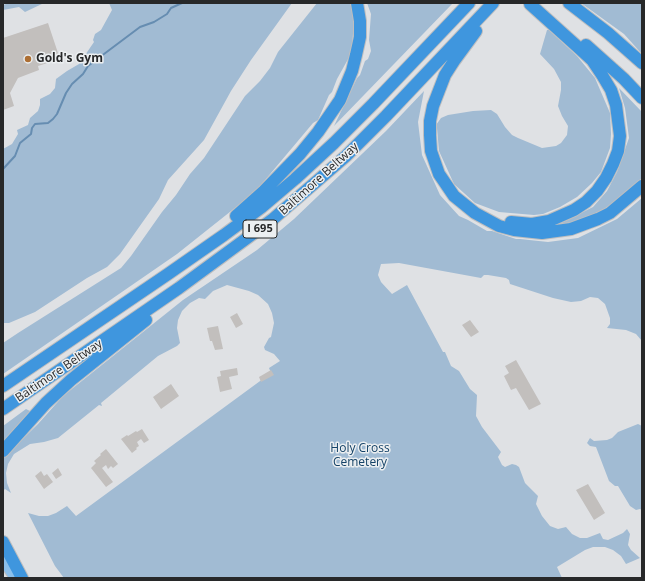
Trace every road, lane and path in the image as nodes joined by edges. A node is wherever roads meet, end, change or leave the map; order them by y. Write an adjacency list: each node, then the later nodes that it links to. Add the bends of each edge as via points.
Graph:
1 (357, 3): 12 (highway, via 360,21 356,55 346,86 330,115 300,154 270,186)
2 (469, 3): 12 (highway, Baltimore Beltway / I 695, via 373,104 295,179 262,207)
3 (500, 3): 6 (highway)
4 (569, 3): 7 (highway)
5 (529, 4): 8 (highway, via 592,50); 10 (highway, via 592,60 602,75 616,105 620,136 618,151 610,171 597,191 586,202 560,217 532,224 518,224)
6 (490, 10): 10 (highway, via 454,60 433,106 430,122 431,151 439,174 454,196); 11 (highway, Baltimore Beltway / I 695, via 346,156 273,219)
7 (642, 63)
8 (642, 98)
9 (642, 186): 10 (highway, via 610,213 586,225 556,232 528,233 514,230 499,226)
10 (475, 213)
11 (220, 259): 14 (highway, Baltimore Beltway / I 695); 15 (highway, via 71,380 46,403)
12 (168, 274): 13 (highway, Baltimore Beltway / I 695)
13 (3, 386)
14 (3, 409)
15 (3, 451)
16 (3, 542): 19 (highway)
17 (3, 560): 18 (main road)
18 (15, 578)
19 (22, 578)

